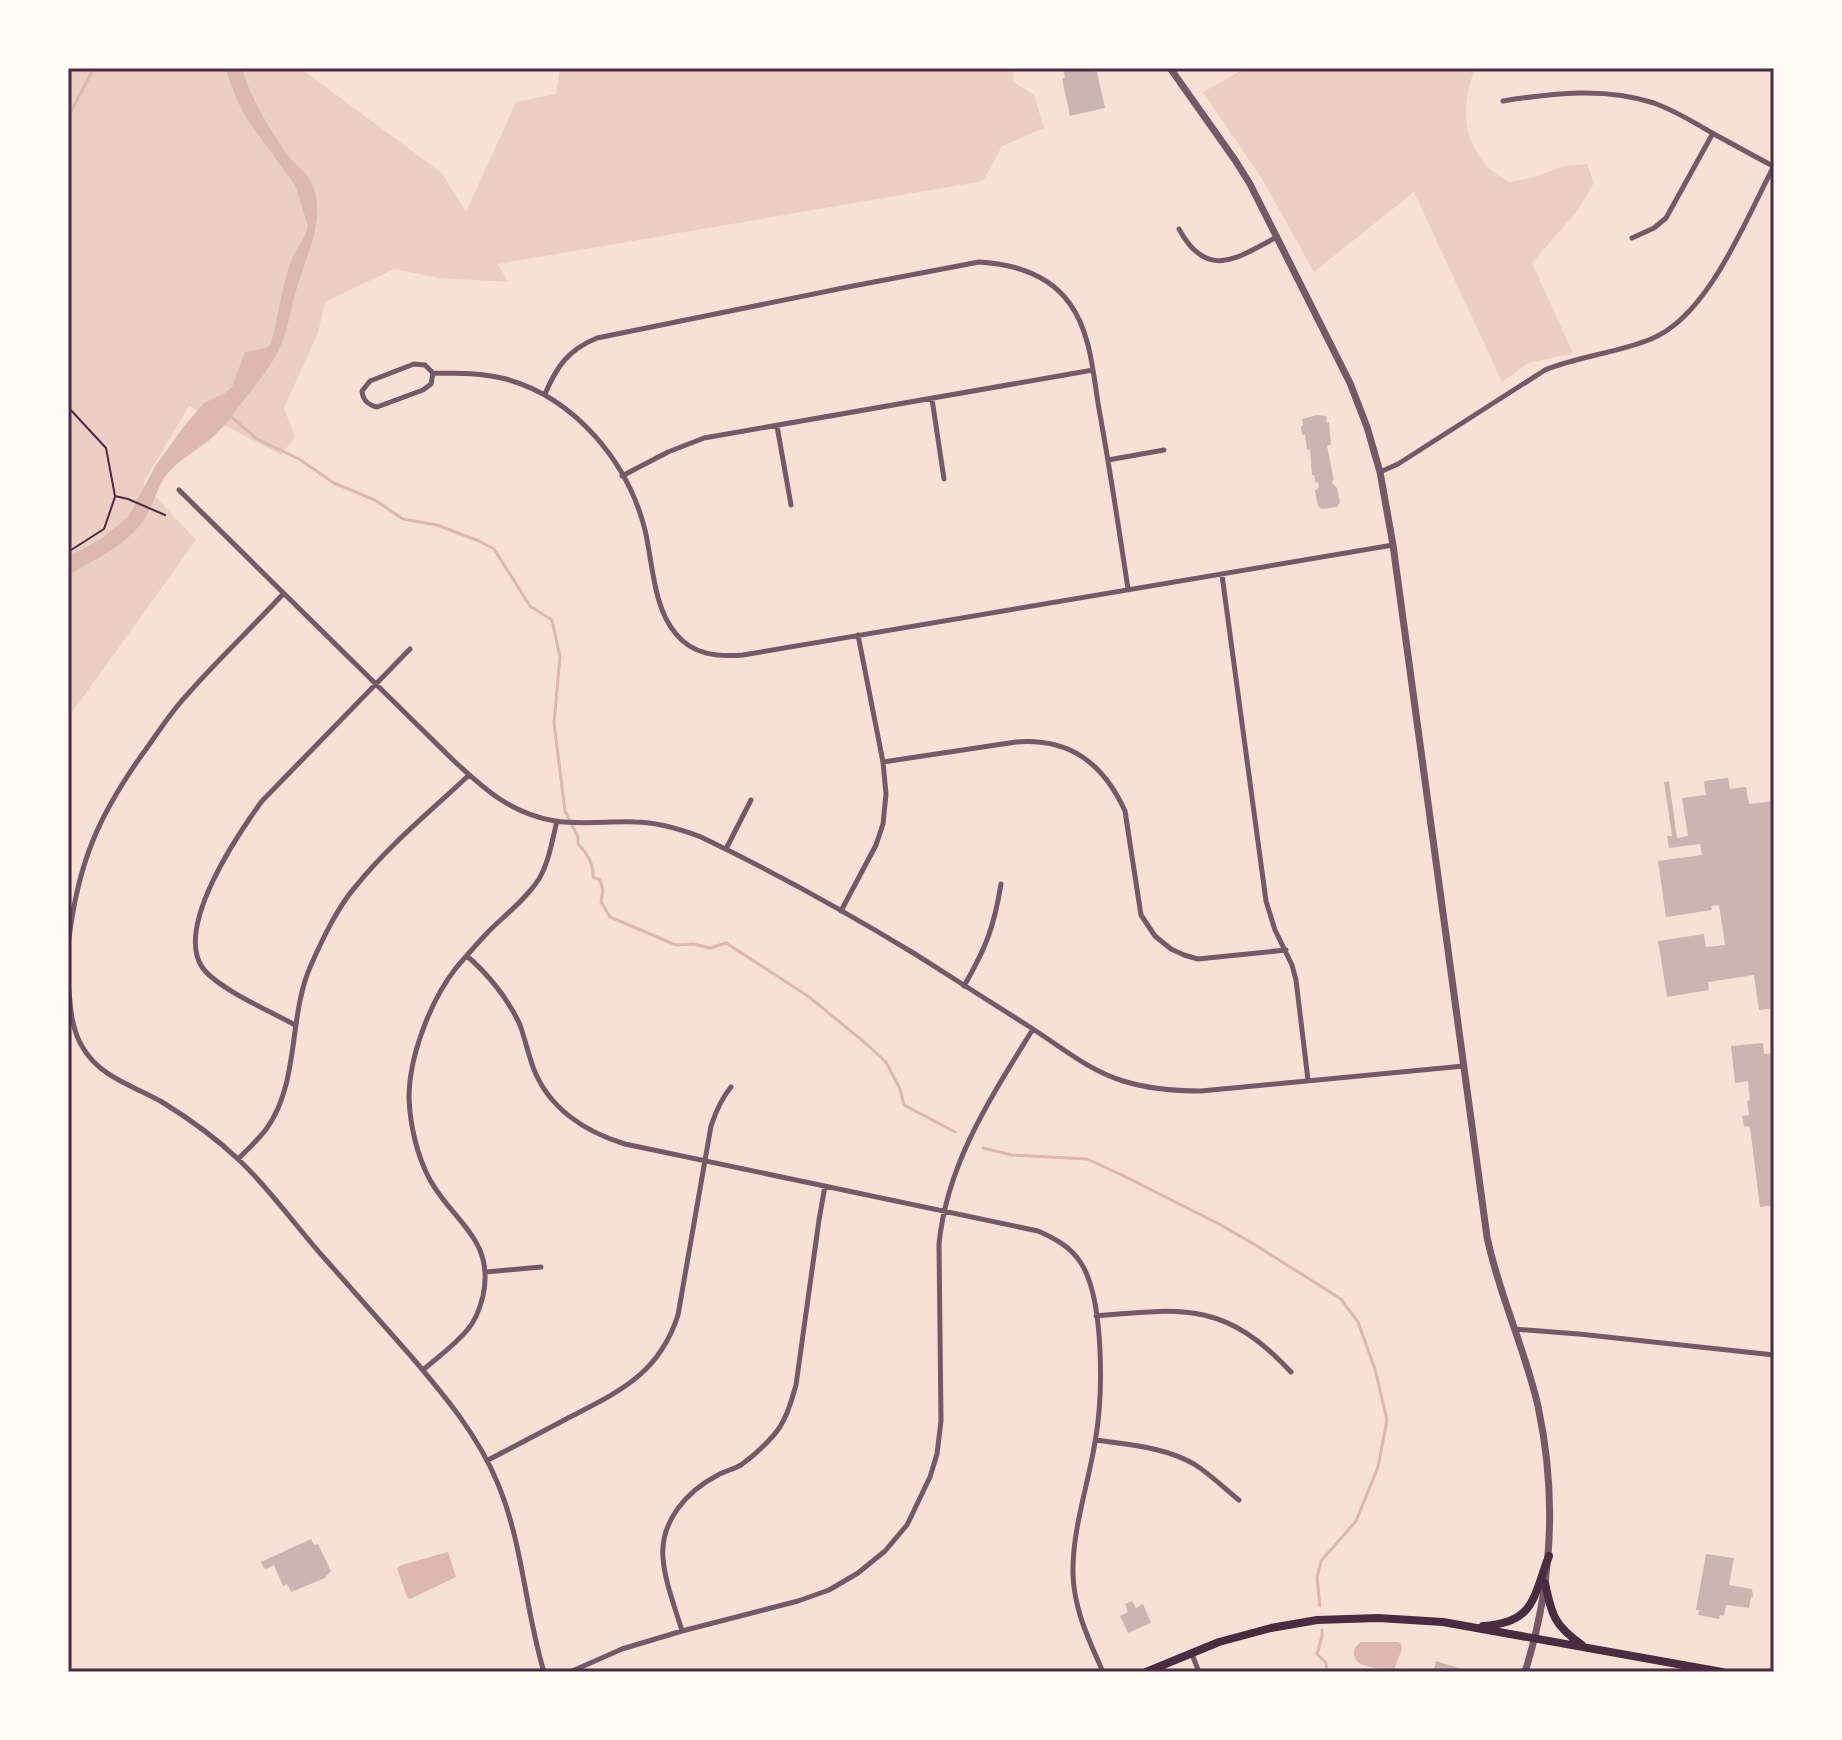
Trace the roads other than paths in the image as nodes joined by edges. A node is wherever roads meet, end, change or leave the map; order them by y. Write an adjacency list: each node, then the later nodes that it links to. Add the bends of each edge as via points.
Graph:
1 (1170, 68): 6 (street, via 1235,160)
2 (1503, 101): 3 (street, via 1559,92 1623,96 1654,103)
3 (1713, 133): 4 (street); 7 (street, via 1666,218)
4 (1774, 166): 15 (street, via 1706,291 1673,327 1653,339 1545,370)
5 (1179, 229): 6 (street, via 1197,253 1220,261)
6 (1278, 236): 15 (street, via 1350,383)
7 (1632, 238)
8 (1093, 370): 10 (street, via 1079,320 1059,292 1019,268 979,262 597,338 559,365); 11 (street); 14 (street)
9 (433, 373): 9 (street, via 425,365 409,365 370,381 363,397 377,407 423,390); 10 (street, via 490,376)
10 (545, 394): 16 (street, via 579,420)
11 (932, 399): 12 (street); 17 (street)
12 (777, 426): 16 (street, via 696,440); 19 (street)
13 (1164, 450): 14 (street)
14 (1108, 460): 22 (street)
15 (1380, 472): 20 (street)
16 (622, 476): 24 (street, via 644,527 664,615 682,641 721,657)
17 (944, 479)
18 (179, 490): 23 (street)
19 (791, 505)
20 (1393, 545): 21 (street); 41 (street)
21 (1222, 575): 22 (street); 35 (street, via 1266,901)
22 (1128, 589): 24 (street)
23 (283, 594): 26 (street); 34 (street, via 184,697 126,776 81,872)
24 (858, 635): 27 (street)
25 (410, 649): 26 (street)
26 (376, 684): 28 (street); 39 (street, via 253,813 211,884 195,933 198,957 210,976)
27 (883, 762): 33 (street, via 883,824); 35 (street, via 1035,741 1077,753 1100,771 1125,811 1137,901 1155,936 1198,959)
28 (469, 775): 30 (street, via 496,798); 39 (street, via 355,887 310,967)
29 (751, 800): 31 (street)
30 (557, 821): 31 (street, via 660,825); 36 (street, via 538,880)
31 (726, 849): 33 (street)
32 (1001, 884): 38 (street, via 986,946)
33 (841, 911): 38 (street)
34 (68, 947)
35 (1286, 950): 42 (street, via 1296,980)
36 (467, 956): 45 (street, via 505,999 541,1084 565,1113 612,1140); 49 (street, via 425,1024 409,1098 422,1162 480,1247)
37 (68, 978): 44 (street, via 71,1017 91,1060 161,1101)
38 (964, 986): 40 (street)
39 (295, 1025): 44 (street, via 277,1111)
40 (1033, 1029): 42 (street, via 1101,1072 1139,1086 1201,1091); 47 (street, via 968,1140)
41 (1464, 1066): 42 (street); 51 (street, via 1487,1237)
42 (1308, 1080)
43 (731, 1087): 45 (street, via 717,1108)
44 (238, 1159): 53 (street)
45 (704, 1160): 46 (street); 56 (street, via 678,1315 664,1347 622,1390)
46 (825, 1186): 47 (street); 61 (street, via 789,1409 775,1435 756,1453 696,1489 670,1520 662,1555)
47 (945, 1211): 50 (street, via 1054,1238 1080,1261); 61 (street, via 939,1244 941,1421 930,1477 907,1525 885,1551 829,1590)
48 (541, 1267): 49 (street)
49 (486, 1272): 53 (street, via 476,1318)
50 (1096, 1316): 54 (street, via 1163,1311 1209,1315 1262,1343); 55 (street)
51 (1514, 1329): 52 (street); 58 (street, via 1538,1406 1550,1493)
52 (1774, 1355)
53 (423, 1370): 56 (street)
54 (1291, 1372)
55 (1096, 1440): 57 (street, via 1175,1456 1194,1464); 67 (street, via 1073,1571 1080,1619)
56 (488, 1460): 65 (street, via 513,1529)
57 (1239, 1500)
58 (1549, 1556): 59 (street); 60 (main road, via 1525,1612 1502,1625)
59 (1545, 1583): 62 (street); 63 (main road, via 1555,1620)
60 (1471, 1627): 62 (main road); 64 (main road, via 1378,1618 1317,1620)
61 (682, 1631): 66 (street)
62 (1535, 1638): 63 (main road); 70 (street)
63 (1586, 1648): 71 (main road)
64 (1191, 1652): 68 (main road); 69 (street)
65 (544, 1672)
66 (570, 1672)
67 (1103, 1672)
68 (1146, 1672)
69 (1199, 1672)
70 (1525, 1672)
71 (1722, 1672)

